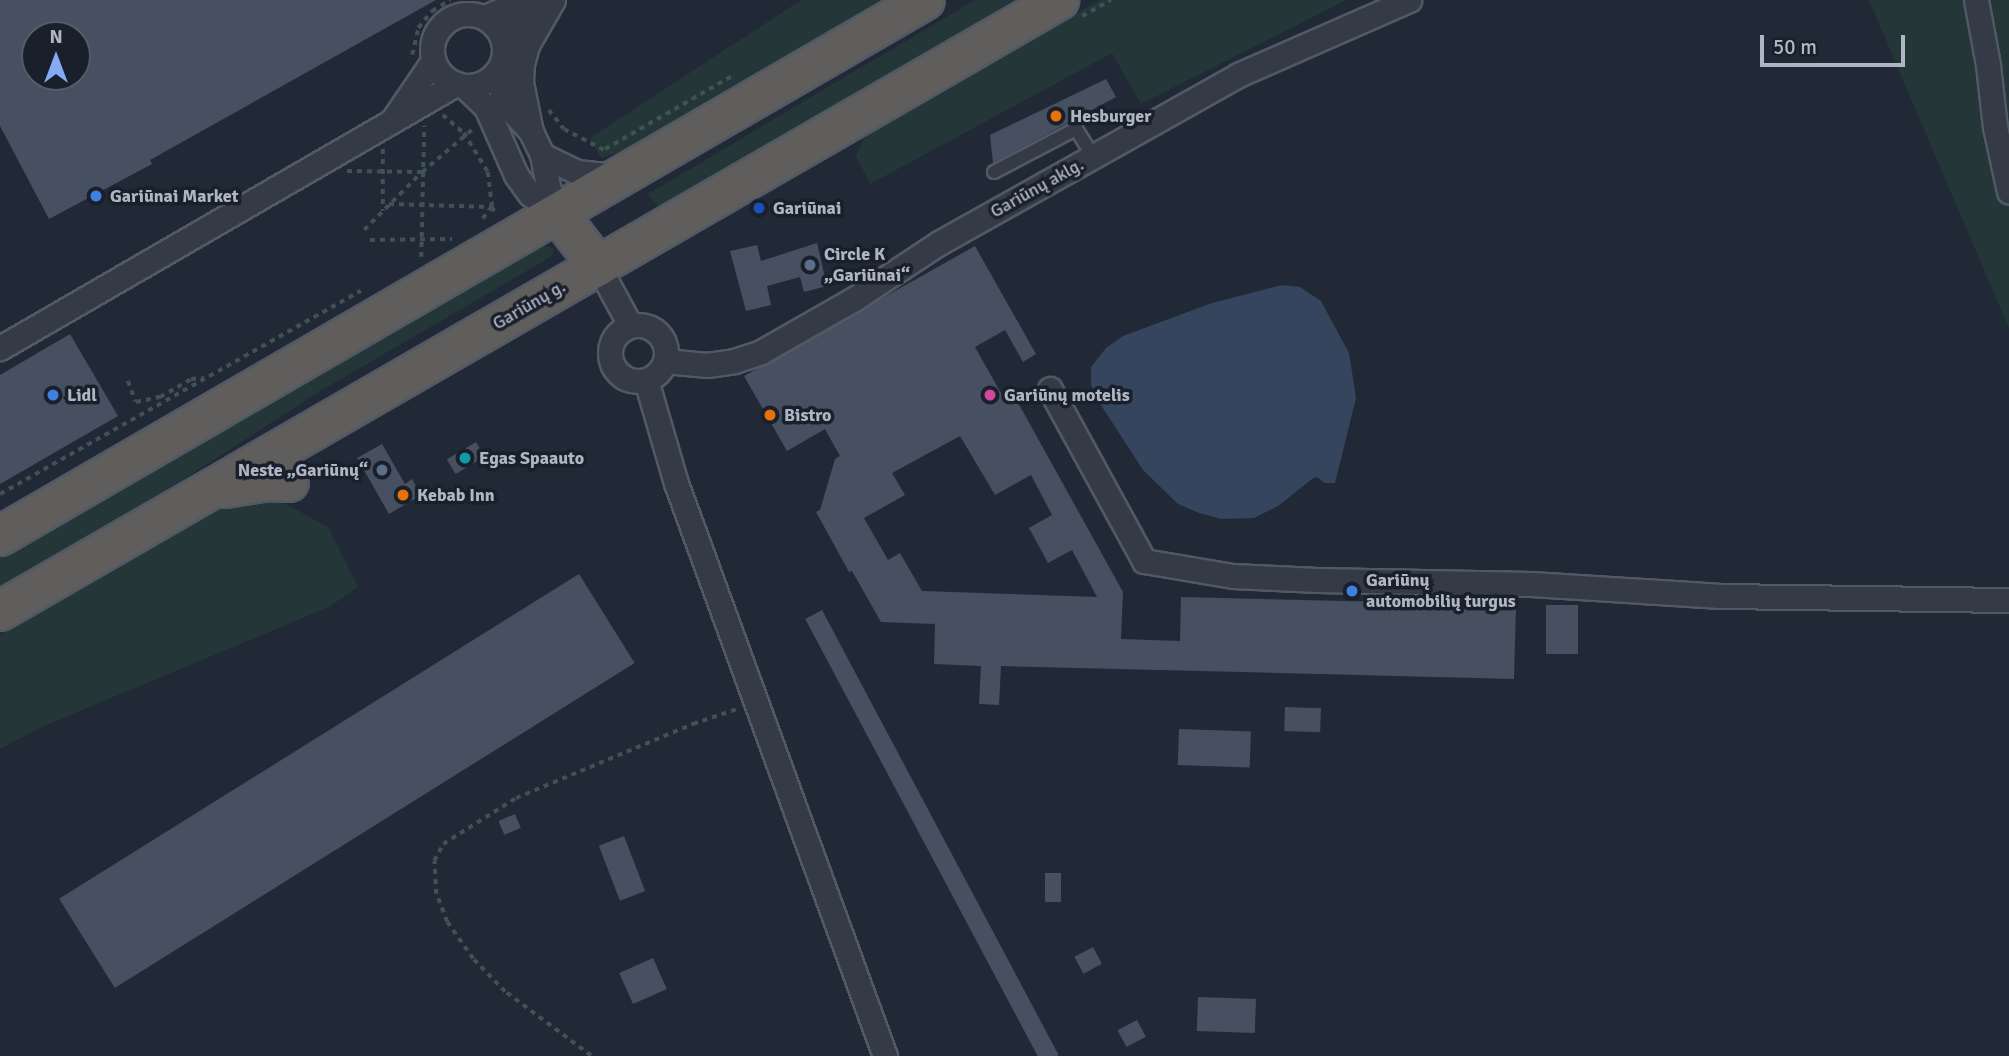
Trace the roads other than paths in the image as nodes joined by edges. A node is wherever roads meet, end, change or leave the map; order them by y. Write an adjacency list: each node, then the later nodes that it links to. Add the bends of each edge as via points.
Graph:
1 (524, 0): 8 (street)
2 (544, 0): 9 (street)
3 (552, 0): 15 (street, via 527,45 522,64)
4 (925, 0): 19 (highway)
5 (1059, 0): 13 (highway, Gariūnų g.)
6 (1409, 0): 18 (street, Gariūnų aklg., via 1238,75)
7 (1976, 0): 21 (street)
8 (485, 17): 9 (street); 10 (street, via 464,13 445,22 433,40)
9 (504, 42): 11 (street)
10 (433, 61): 12 (street, via 445,78); 14 (street)
11 (498, 71): 12 (street, via 489,80); 15 (street, via 509,108)
12 (461, 85): 14 (street); 22 (street, via 478,97 492,118 516,175 530,194)
13 (861, 114): 16 (highway); 23 (highway, Gariūnų g.)
14 (389, 122): 25 (street)
15 (531, 132): 17 (street)
16 (845, 154)
17 (542, 156): 19 (street, via 577,172); 22 (street)
18 (1094, 156): 20 (lane, via 1076,129); 26 (street, Gariūnų aklg., via 939,243 761,352 707,365)
19 (613, 163): 22 (highway)
20 (994, 172)
21 (2009, 191)
22 (558, 214): 23 (highway); 31 (highway)
23 (598, 266): 24 (street); 30 (highway, Gariūnų g.)
24 (630, 326): 26 (street, via 647,326 660,335 667,352); 27 (street, via 616,335 610,359 620,375)
25 (0, 348)
26 (665, 361): 27 (street)
27 (646, 380): 34 (street, via 676,483)
28 (1050, 389): 32 (street, via 1144,561 1233,576 1317,580 1531,584 1721,596)
29 (289, 482): 30 (highway, via 268,481)
30 (202, 494): 33 (highway, Gariūnų g.)
31 (0, 536)
32 (2009, 600)
33 (0, 611)
34 (885, 1056)

